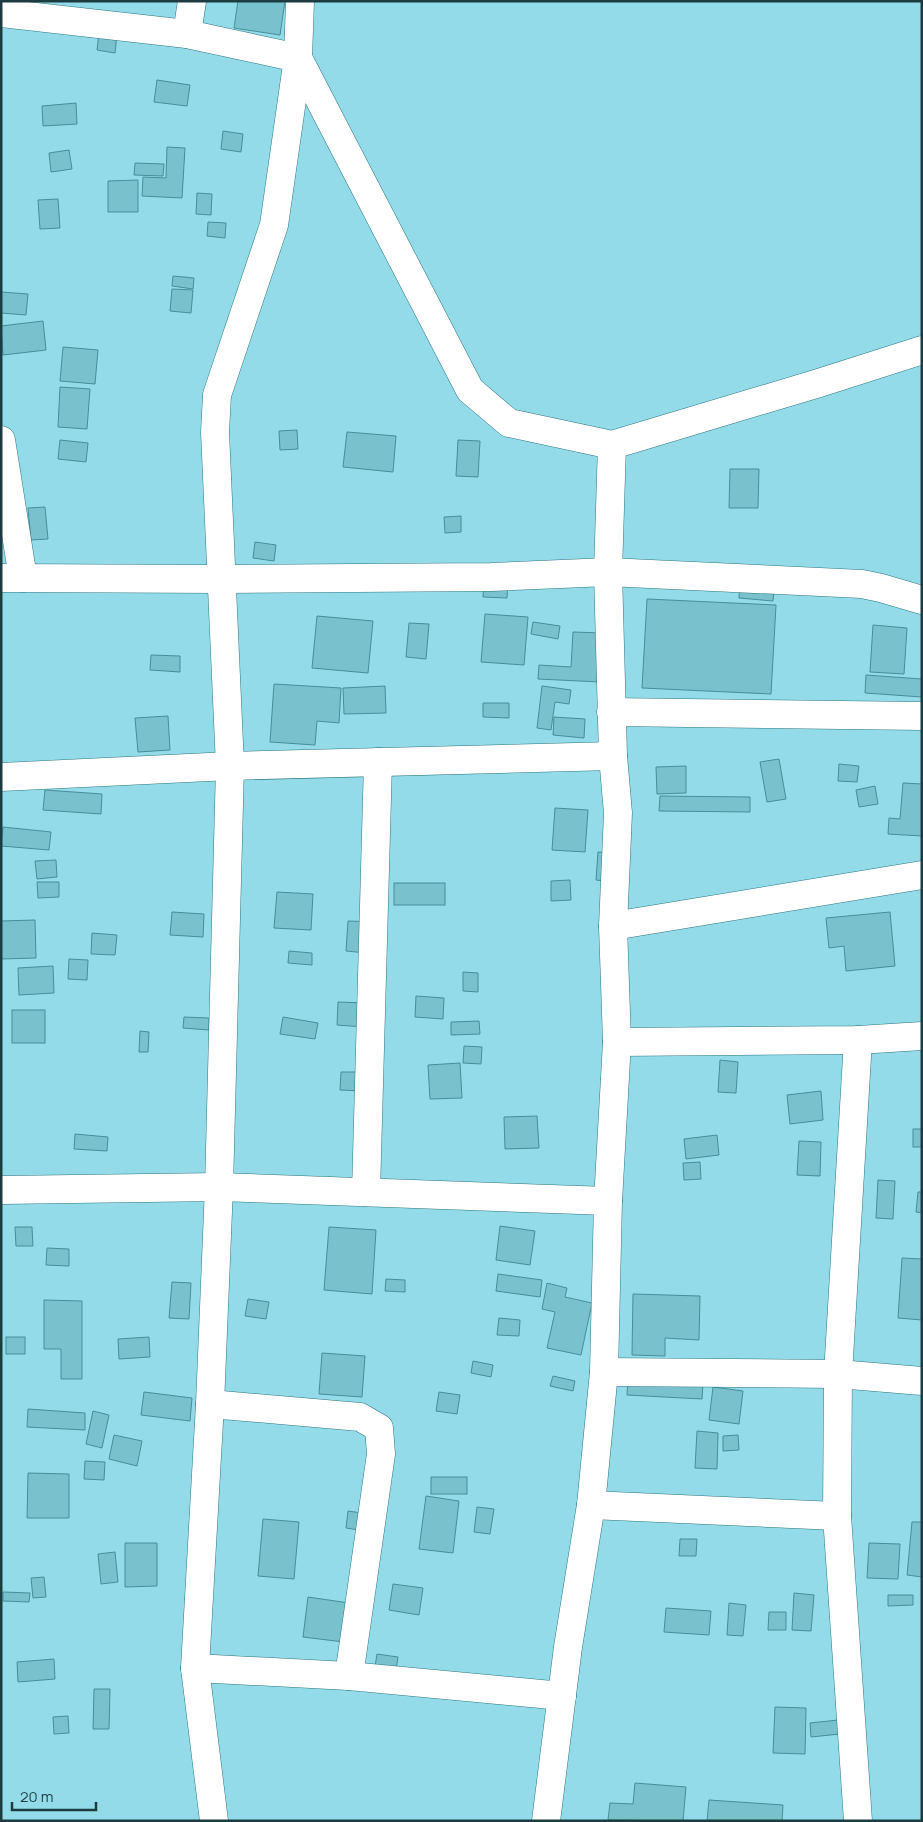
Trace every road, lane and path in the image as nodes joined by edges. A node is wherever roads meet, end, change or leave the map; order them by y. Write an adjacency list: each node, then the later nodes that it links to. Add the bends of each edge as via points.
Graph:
1 (192, 1): 4 (street)
2 (300, 1): 5 (street)
3 (1, 13): 4 (street)
4 (187, 34): 5 (street)
5 (298, 58): 8 (street, via 470,390 509,423); 11 (street, via 274,225 217,396 215,432)
6 (922, 350): 8 (street)
7 (1, 440): 10 (street)
8 (612, 445): 9 (street)
9 (608, 572): 11 (street); 12 (street, via 862,584); 13 (street)
10 (12, 578): 11 (street)
11 (222, 579): 17 (street)
12 (922, 600)
13 (612, 712): 14 (street); 15 (street)
14 (922, 716)
15 (613, 756): 16 (street); 20 (street, via 618,812)
16 (378, 762): 17 (street); 26 (street)
17 (230, 766): 18 (street); 24 (street)
18 (1, 777)
19 (922, 875): 20 (street)
20 (613, 926): 23 (street)
21 (922, 1036): 22 (street)
22 (858, 1040): 23 (street); 29 (street)
23 (617, 1042): 27 (street)
24 (219, 1188): 25 (street); 26 (street); 31 (street)
25 (1, 1190)
26 (366, 1192): 27 (street)
27 (608, 1201): 28 (street)
28 (604, 1372): 29 (street); 32 (street)
29 (838, 1374): 30 (street); 33 (street)
30 (922, 1381)
31 (210, 1404): 34 (street); 35 (street, via 360,1417 379,1428 381,1454)
32 (591, 1505): 33 (street); 36 (street)
33 (838, 1516): 39 (street)
34 (195, 1668): 35 (street); 37 (street)
35 (349, 1676): 36 (street)
36 (562, 1696): 38 (street)
37 (214, 1821)
38 (546, 1821)
39 (858, 1821)

